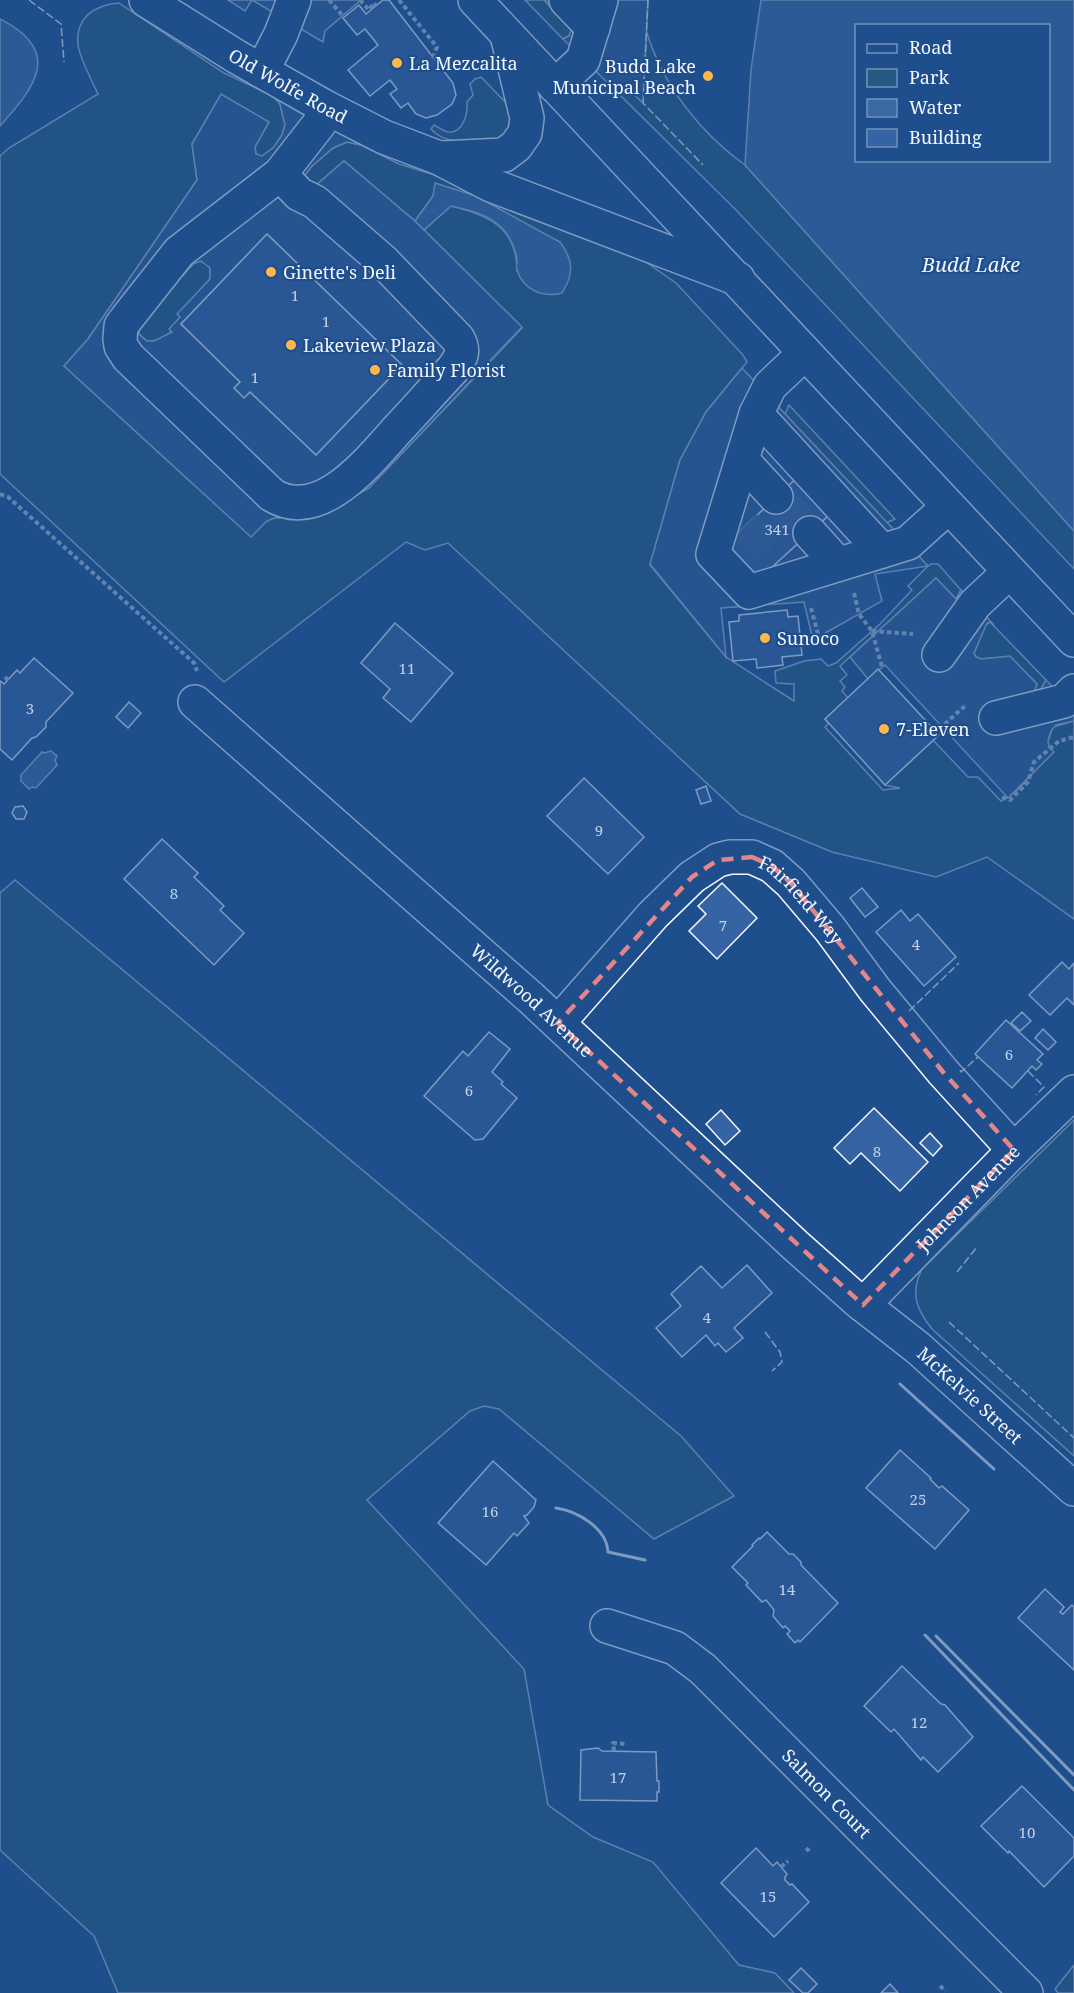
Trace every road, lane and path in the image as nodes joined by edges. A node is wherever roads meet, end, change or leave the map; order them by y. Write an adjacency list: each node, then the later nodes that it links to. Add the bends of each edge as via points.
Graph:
1 (146, 0): 13 (street, Old Wolfe Road)
2 (294, 0): 13 (street)
3 (329, 0): 10 (path)
4 (399, 0): 12 (path, via 437,47)
5 (475, 0): 11 (street)
6 (566, 0): 9 (street)
7 (362, 1): 8 (path, via 369,10 374,3)
8 (376, 6)
9 (597, 14): 14 (street, via 583,60)
10 (342, 15)
11 (507, 35): 14 (street); 16 (street, Old Wolfe Road, via 527,118 522,140 509,153 499,156)
12 (433, 57)
13 (262, 71): 15 (street, Old Wolfe Road)
14 (555, 86): 18 (street)
15 (327, 108): 16 (street, Old Wolfe Road, via 384,137); 17 (street)
16 (439, 158): 18 (street, Old Wolfe Road, via 490,185)
17 (280, 174): 17 (street, via 179,252 127,318 120,339 128,357 272,495 288,503 299,503 337,489 361,469 453,369 463,353 458,339 383,261 315,202 299,194)
18 (738, 279): 19 (street)
19 (805, 353): 20 (street, via 770,386); 24 (street)
20 (756, 414): 21 (street); 26 (street)
21 (742, 459): 23 (street); 27 (street, via 736,516 713,554 749,592 787,569)
22 (0, 494): 35 (path, via 194,663 201,680)
23 (776, 497)
24 (948, 507): 26 (street, via 908,543); 28 (street)
25 (810, 533): 27 (street)
26 (882, 551): 27 (street)
27 (838, 564)
28 (1010, 572): 31 (street); 32 (street)
29 (859, 614): 30 (path)
30 (872, 631): 32 (path); 33 (path)
31 (1074, 640)
32 (929, 645)
33 (882, 667)
34 (1074, 691): 36 (street, via 1064,701)
35 (195, 702): 40 (street, Wildwood Avenue)
36 (982, 710): 37 (path)
37 (939, 729)
38 (1074, 737): 39 (path, via 1059,741 1034,762 1028,783 1010,800)
39 (1002, 797)
40 (558, 1023): 42 (street, Fairfield Way, via 653,915 692,877 718,860 752,857 772,866 791,883 943,1072); 43 (street, Wildwood Avenue)
41 (1074, 1092): 42 (street, Johnson Avenue)
42 (1014, 1149): 43 (street, Johnson Avenue)
43 (863, 1305): 44 (street, McKelvie Street, via 918,1348)
44 (1074, 1489)
45 (607, 1626): 54 (street, Salmon Court, via 669,1646 703,1669)
46 (626, 1744): 47 (path, via 613,1743)
47 (614, 1751)
48 (806, 1848): 49 (path)
49 (811, 1853)
50 (788, 1861): 51 (path)
51 (781, 1867)
52 (940, 1986): 53 (path)
53 (946, 1991)
54 (1026, 1993)

